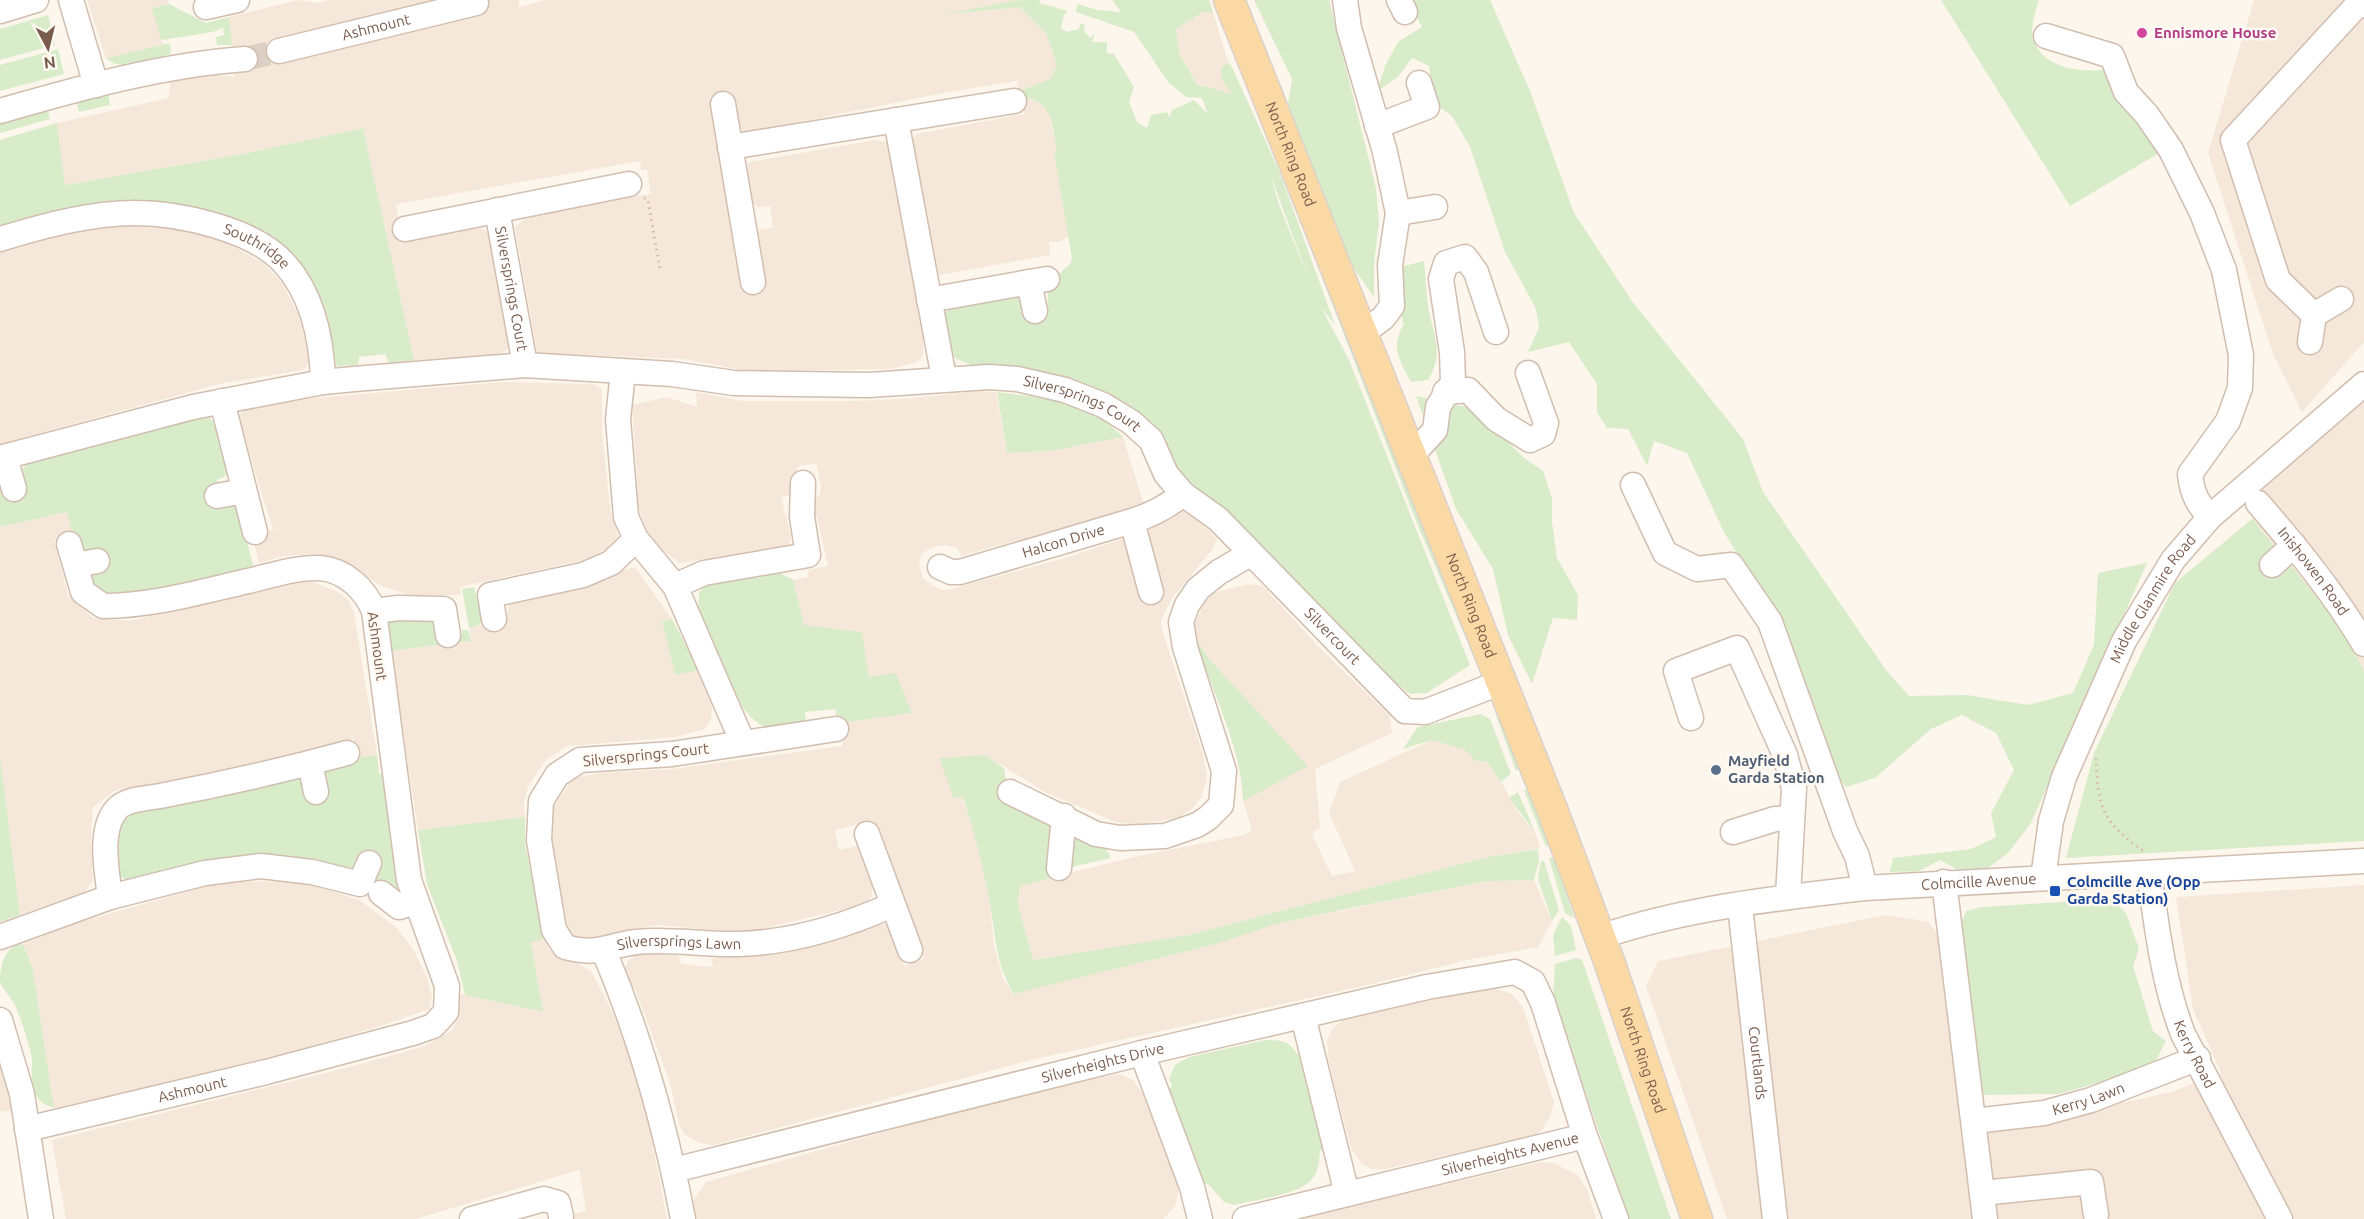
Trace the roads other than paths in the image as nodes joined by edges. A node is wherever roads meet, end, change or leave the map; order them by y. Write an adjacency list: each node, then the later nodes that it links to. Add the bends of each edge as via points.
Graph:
1 (36, 0): 9 (street)
2 (71, 0): 14 (street)
3 (237, 0): 8 (street)
4 (1229, 0): 33 (main road, North Ring Road)
5 (1345, 0): 19 (street, via 1349,28)
6 (2362, 2): 31 (street, via 2233,140 2278,280)
7 (476, 3): 11 (street, Ashmount)
8 (206, 7)
9 (0, 11)
10 (2046, 36): 52 (street, via 2112,56 2126,92 2171,150 2224,270 2241,355 2240,388 2228,421 2190,474 2192,491)
11 (279, 51)
12 (246, 59): 14 (street, via 205,62)
13 (1419, 83): 19 (street, via 1427,107)
14 (96, 85): 17 (street)
15 (1014, 101): 18 (street)
16 (723, 104): 20 (street)
17 (0, 111)
18 (896, 120): 20 (street); 29 (street)
19 (1377, 126): 24 (street)
20 (730, 147): 27 (street, via 751,219)
21 (629, 184): 23 (street, Silversprings Court)
22 (1435, 207): 24 (street)
23 (497, 210): 25 (street, Silversprings Court); 35 (street, Silversprings Court)
24 (1398, 213): 33 (street, via 1390,265 1392,306)
25 (405, 228)
26 (0, 239): 39 (street, Southridge, via 87,218 134,213 181,216 254,241 284,262 299,285 320,337)
27 (753, 282)
28 (2342, 299): 31 (street)
29 (929, 300): 30 (street, via 1038,280); 38 (street)
30 (1035, 311)
31 (2314, 315): 34 (street)
32 (1496, 332): 41 (street, via 1476,272 1465,257 1446,263 1441,279 1453,382)
33 (1363, 333): 43 (main road, North Ring Road)
34 (2310, 342)
35 (525, 365): 36 (street, Silversprings Court); 39 (street, Silversprings Court)
36 (623, 372): 38 (street, Silversprings Court, via 734,383 869,385); 55 (street, via 618,419 626,517)
37 (1528, 373): 41 (street, via 1546,423 1543,434 1530,440 1496,419 1467,390)
38 (944, 378): 49 (street, Silversprings Court, via 1017,379 1065,390 1103,405 1131,422 1150,440 1166,474)
39 (323, 382): 42 (street)
40 (2364, 384): 52 (street, Middle Glanmire Road)
41 (1445, 392): 43 (street, via 1435,430)
42 (222, 401): 44 (street); 48 (street)
43 (1412, 455): 67 (main road, North Ring Road)
44 (2, 458): 47 (street)
45 (803, 483): 61 (street, via 802,517 808,555 704,573)
46 (1633, 485): 85 (street, via 1665,553 1697,569 1731,565 1770,622 1857,856)
47 (14, 489)
48 (244, 491): 50 (street); 54 (street)
49 (1183, 494): 53 (street, Halcon Drive, via 1170,505); 57 (street, Silvercourt, via 1218,519)
50 (217, 496)
51 (2258, 502): 56 (street, Inishowen Road)
52 (2210, 517): 83 (street, Middle Glanmire Road, via 2173,560 2124,641 2064,777 2051,821)
53 (1132, 521): 60 (street, Halcon Drive, via 960,572); 62 (street)
54 (255, 532)
55 (636, 539): 61 (street); 64 (street, via 611,563 583,575 490,595)
56 (2294, 545): 59 (street); 66 (street, Inishowen Road)
57 (1250, 554): 67 (street, Silvercourt, via 1406,711 1425,712); 75 (street, via 1198,590 1181,622 1185,647 1224,771 1221,805 1197,825 1165,836 1139,839 1096,834)
58 (81, 557): 63 (street, Ashmount, via 83,592 104,606 164,600 289,571 321,568 358,585)
59 (2272, 565)
60 (940, 567)
61 (675, 586): 70 (street)
62 (1151, 592)
63 (374, 611): 65 (street, via 444,609); 89 (street, Ashmount, via 409,880)
64 (494, 620)
65 (448, 635)
66 (2364, 644)
67 (1502, 682): 93 (main road, North Ring Road)
68 (1690, 718): 76 (street, via 1676,671 1737,648 1785,755 1794,788)
69 (836, 729): 70 (street, Silversprings Court)
70 (743, 743): 95 (street, Silversprings Court, via 672,754 580,760 557,775 541,801 539,840 554,930 565,947)
71 (347, 753): 72 (street)
72 (310, 763): 73 (street); 87 (street, via 118,807 109,821 107,843)
73 (316, 792)
74 (1010, 792): 75 (street)
75 (1064, 816): 82 (street)
76 (1792, 818): 77 (street); 88 (street)
77 (1733, 832)
78 (867, 834): 90 (street)
79 (2364, 861): 81 (street, Colmcille Avenue)
80 (369, 863): 87 (street, via 360,884 312,872 261,866 205,873)
81 (2152, 865): 83 (street, Colmcille Avenue); 100 (street, Kerry Road, via 2164,976 2183,1034)
82 (1059, 868)
83 (2043, 878): 84 (street, Colmcille Avenue)
84 (1944, 882): 85 (street, Colmcille Avenue); 101 (street)
85 (1865, 888): 88 (street, Colmcille Avenue)
86 (381, 893): 89 (street, via 399,907)
87 (110, 897): 92 (street)
88 (1788, 897): 91 (street, Colmcille Avenue)
89 (416, 902): 102 (street, Ashmount, via 447,986 446,1012 434,1026 266,1072)
90 (892, 905): 94 (street); 95 (street, Silversprings Lawn, via 863,918 773,941 637,942)
91 (1740, 906): 93 (street, Colmcille Avenue, via 1643,922); 116 (street, Courtlands)
92 (0, 938)
93 (1600, 938): 115 (main road, North Ring Road)
94 (910, 950)
95 (604, 951): 104 (street, Silversprings Lawn, via 652,1086)
96 (1533, 982): 97 (street, Silverheights Drive, via 1515,972 1427,987); 103 (street, Silverheights Avenue)
97 (1303, 1016): 99 (street, Silverheights Drive); 106 (street)
98 (1, 1024): 102 (street, via 22,1094)
99 (1142, 1053): 104 (street, Silverheights Drive); 112 (street, via 1192,1187)
100 (2198, 1058): 101 (street, Kerry Lawn, via 2082,1103 2044,1113); 118 (street, Kerry Road)
101 (1974, 1121): 105 (street)
102 (27, 1129): 108 (street)
103 (1585, 1136): 106 (street, Silverheights Avenue); 114 (street)
104 (674, 1170): 111 (street)
105 (1982, 1193): 107 (street, via 2091,1182); 117 (street)
106 (1347, 1194): 113 (street, Silverheights Avenue)
107 (2096, 1215)
108 (34, 1216)
109 (561, 1216): 110 (street, via 558,1203 544,1198)
110 (472, 1219)
111 (683, 1219)
112 (1200, 1219)
113 (1245, 1219)
114 (1616, 1219)
115 (1697, 1219)
116 (1775, 1219)
117 (1985, 1219)
118 (2280, 1219)

